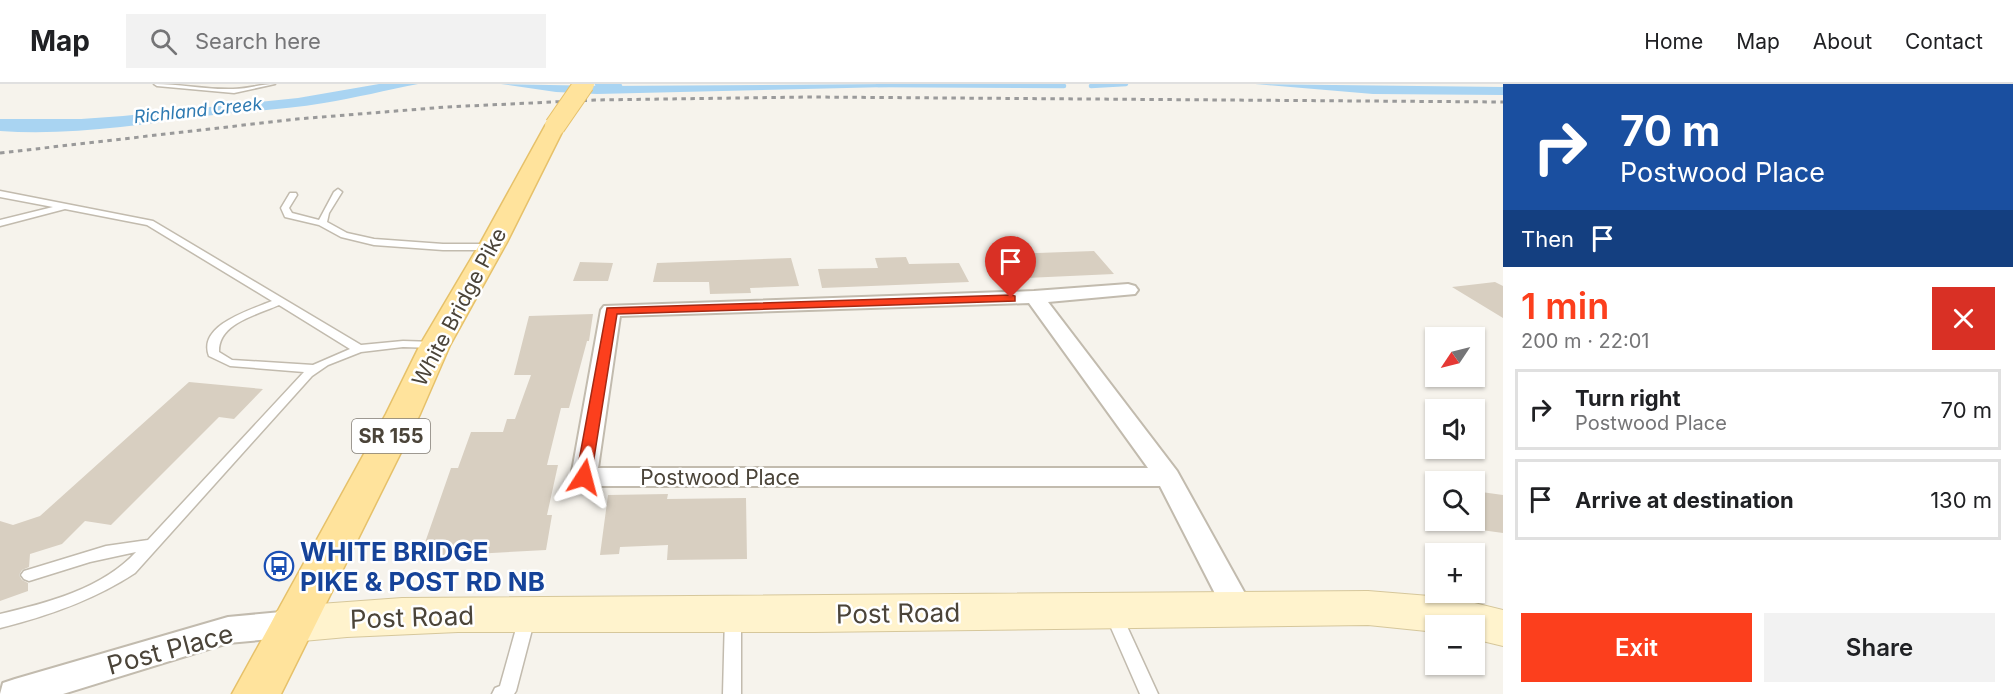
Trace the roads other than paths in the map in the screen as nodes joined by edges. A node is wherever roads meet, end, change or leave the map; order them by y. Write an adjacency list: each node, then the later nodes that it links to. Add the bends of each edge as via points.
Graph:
1 (157, 84): 5 (lane)
2 (216, 84): 6 (lane)
3 (272, 84): 6 (lane, via 234,91)
4 (584, 84): 13 (main road, White Bridge Pike / SR 155, bridge, via 555,126)
5 (174, 85): 6 (lane)
6 (206, 88)
7 (338, 192): 12 (lane)
8 (4, 195): 10 (lane); 11 (lane, via 14,208)
9 (292, 195): 12 (lane, via 285,208 288,215)
10 (71, 208): 11 (lane, via 43,210); 16 (lane, via 150,223)
11 (2, 222)
12 (322, 223): 13 (lane, via 344,236 374,242)
13 (491, 247): 17 (main road, White Bridge Pike / SR 155)
14 (1128, 290): 15 (street)
15 (1034, 297): 20 (street); 20 (street, Postwood Place, via 611,310 584,477)
16 (280, 301): 18 (lane); 19 (lane, via 223,327 215,335 213,354 230,363)
17 (435, 345): 18 (lane); 28 (main road, White Bridge Pike / SR 155)
18 (359, 349): 19 (lane)
19 (314, 369): 21 (lane)
20 (1168, 477): 23 (street)
21 (153, 546): 22 (lane, via 106,551); 27 (lane, via 130,569 98,589 75,600)
22 (29, 575)
23 (1238, 608): 24 (street, Post Road); 29 (street, Post Road, via 1378,608 1454,616)
24 (1111, 610): 26 (street, Post Road); 34 (lane)
25 (528, 613): 26 (street, Post Road); 28 (street, Post Road, via 362,617); 32 (lane, via 507,691)
26 (733, 615): 33 (lane)
27 (0, 621)
28 (292, 624): 30 (street, Post Place, via 228,630); 31 (main road, White Bridge Pike / SR 155)
29 (1503, 628)
30 (15, 694)
31 (256, 694)
32 (501, 694)
33 (732, 694)
34 (1149, 694)

